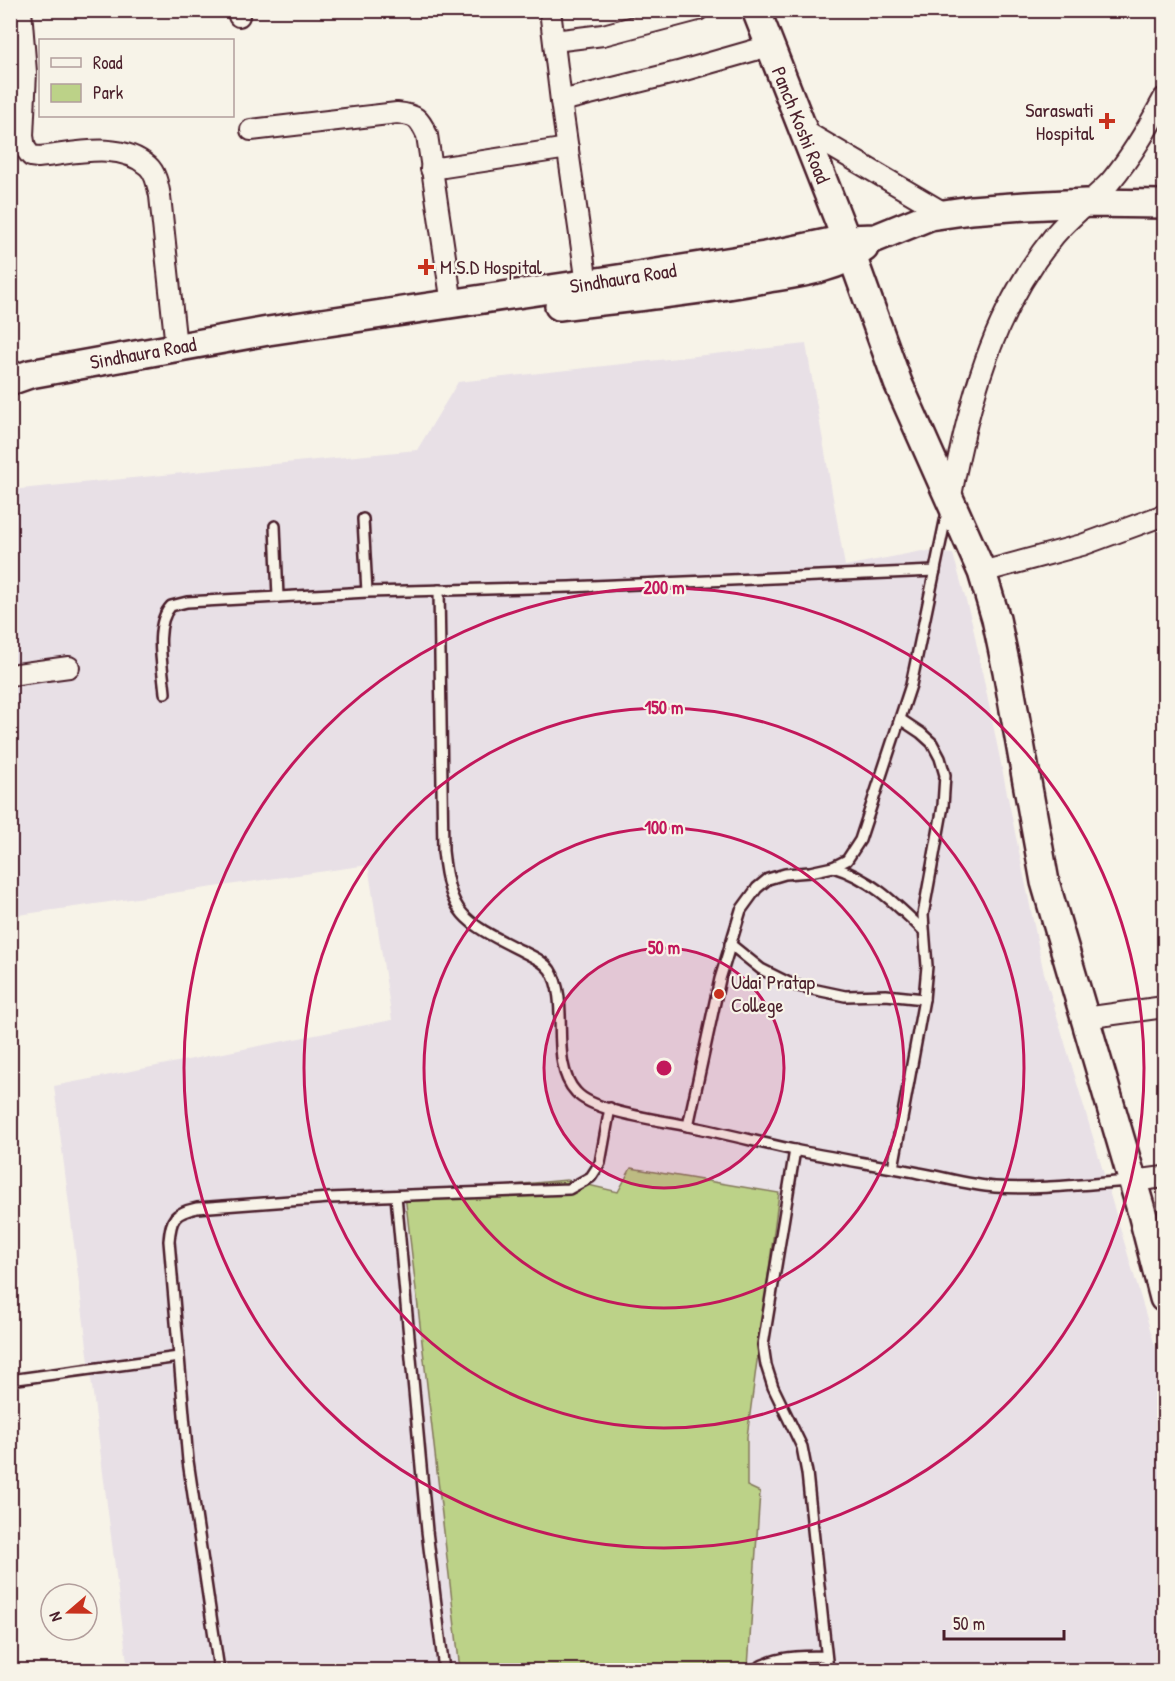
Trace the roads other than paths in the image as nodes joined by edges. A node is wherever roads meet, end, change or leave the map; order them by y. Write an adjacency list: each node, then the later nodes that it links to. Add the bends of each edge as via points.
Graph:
1 (21, 10): 19 (street, via 26,72 25,148 31,156 39,157 113,150 148,166 160,196)
2 (550, 10): 5 (street)
3 (698, 10): 5 (street, via 603,35)
4 (756, 10): 6 (street, Panch Koshi Road)
5 (554, 41): 8 (street)
6 (769, 46): 8 (street); 10 (street, Panch Koshi Road)
7 (1164, 98): 13 (street, via 1127,161)
8 (561, 101): 11 (street)
9 (251, 130): 12 (street, via 410,114 420,121 427,135)
10 (803, 130): 15 (street); 16 (street, Panch Koshi Road)
11 (568, 148): 12 (street); 17 (street)
12 (431, 169): 18 (street)
13 (1086, 203): 14 (street, Sindhaura Road); 15 (street, Sindhaura Road); 22 (street, via 1033,265 990,346 963,433)
14 (1164, 204)
15 (946, 214): 16 (street, Sindhaura Road, via 930,216)
16 (848, 249): 17 (street, Sindhaura Road, via 765,256); 21 (street, via 793,274 721,287 512,312 222,356 28,390); 22 (street, Panch Koshi Road, via 898,383)
17 (586, 284): 18 (street, Sindhaura Road)
18 (453, 304): 19 (street, Sindhaura Road)
19 (176, 347): 20 (street, Sindhaura Road)
20 (10, 381)
21 (10, 397)
22 (950, 501): 26 (lane); 27 (street, Panch Koshi Road)
23 (1164, 515): 27 (street, via 1082,545)
24 (363, 519): 29 (lane)
25 (274, 526): 30 (lane)
26 (935, 571): 28 (lane); 34 (lane)
27 (982, 572): 40 (street, Panch Koshi Road, via 1005,661 1045,882)
28 (439, 590): 29 (lane); 41 (lane, via 443,851 447,882 455,903 469,921 541,961 550,970 557,992 562,1061 567,1077 576,1093)
29 (367, 592): 30 (lane)
30 (278, 597): 33 (lane, via 171,606 162,620 161,631)
31 (69, 667): 32 (street)
32 (10, 675)
33 (165, 693)
34 (900, 719): 35 (lane, via 860,840 847,860); 36 (lane, via 932,743 945,775)
35 (833, 867): 36 (lane, via 864,879); 37 (lane, via 768,879 741,910)
36 (923, 930): 38 (lane, via 927,966)
37 (730, 944): 38 (lane, via 762,969 793,985 846,996); 42 (lane)
38 (924, 999): 44 (lane)
39 (1164, 1007): 40 (street)
40 (1085, 1018): 46 (street, Panch Koshi Road)
41 (610, 1108): 42 (lane); 47 (lane, via 600,1163 591,1178 569,1189)
42 (688, 1126): 43 (lane)
43 (795, 1150): 44 (lane); 51 (lane, via 763,1345 773,1388 802,1447)
44 (892, 1168): 46 (lane, via 991,1186 1026,1188)
45 (1164, 1177): 46 (street)
46 (1133, 1181): 48 (street, Panch Koshi Road)
47 (396, 1196): 49 (lane, via 197,1208 176,1215 169,1241); 53 (lane)
48 (1164, 1298)
49 (179, 1357): 50 (lane); 52 (lane, via 189,1461)
50 (10, 1380)
51 (826, 1656): 54 (lane, via 786,1658 767,1662); 55 (lane)
52 (219, 1671)
53 (444, 1671)
54 (754, 1671)
55 (828, 1671)

